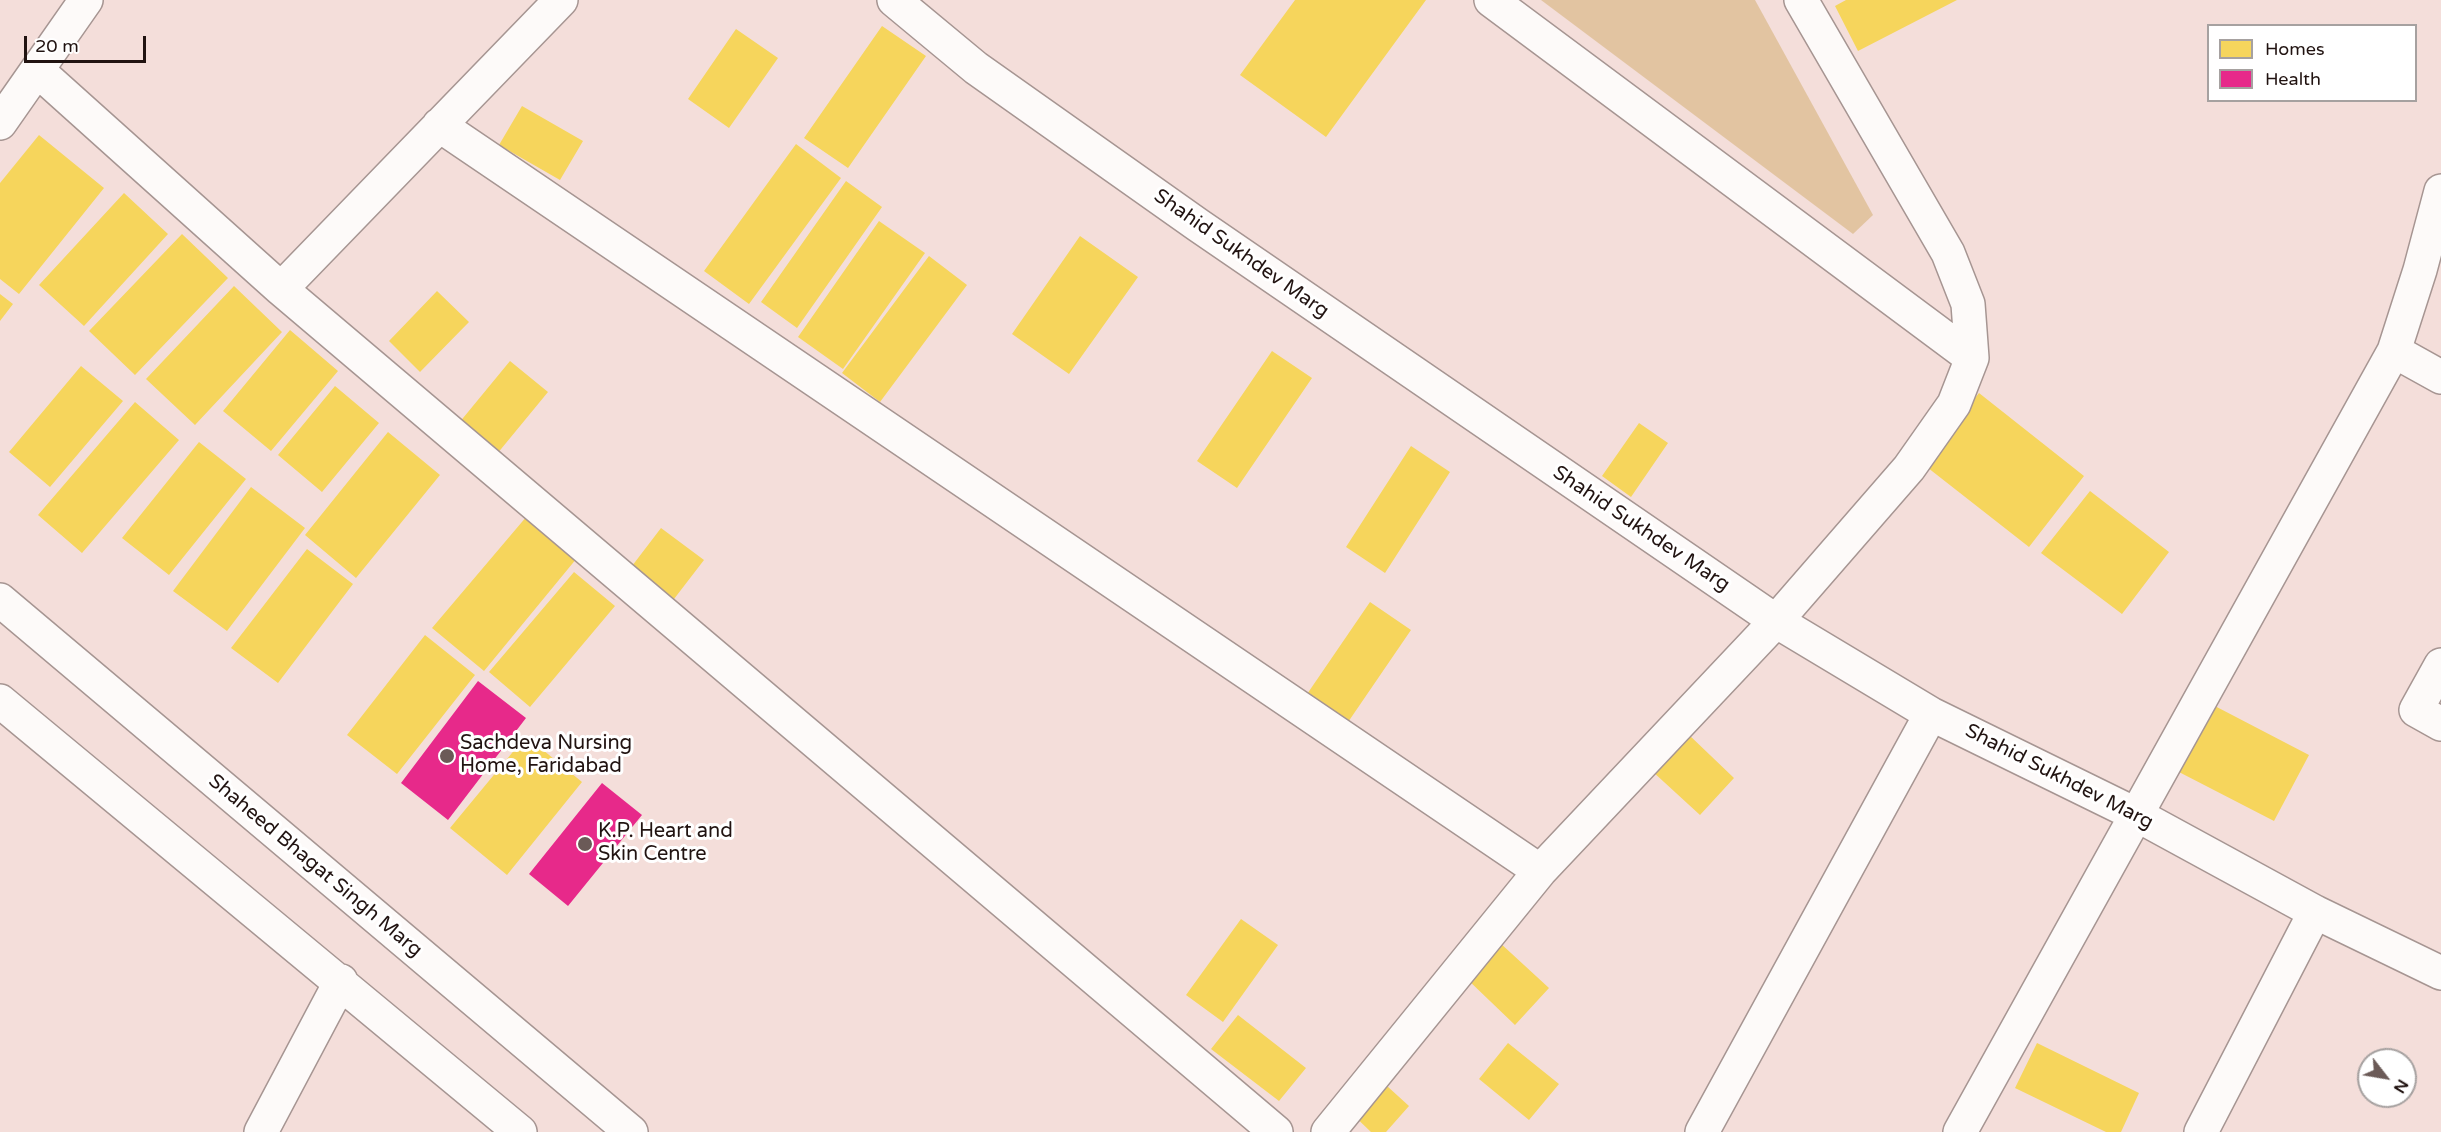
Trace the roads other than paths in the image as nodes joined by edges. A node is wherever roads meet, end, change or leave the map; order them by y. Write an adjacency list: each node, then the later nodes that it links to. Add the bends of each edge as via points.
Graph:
1 (86, 0): 6 (street)
2 (561, 0): 8 (street)
3 (894, 0): 15 (street, Shahid Sukhdev Marg, via 976,68 1159,198)
4 (1491, 0): 12 (street)
5 (1801, 0): 12 (street, via 1948,253 1968,304)
6 (37, 70): 7 (street); 10 (street)
7 (0, 123)
8 (439, 125): 10 (street); 21 (street)
9 (2441, 191): 11 (street)
10 (281, 290): 28 (street)
11 (2394, 351): 13 (street); 20 (street)
12 (1972, 358): 15 (street, via 1954,404 1909,468)
13 (2441, 377)
14 (0, 600): 27 (street, Shaheed Bhagat Singh Marg)
15 (1776, 621): 18 (street, Shahid Sukhdev Marg); 21 (street)
16 (2441, 665): 19 (street, via 2416,710)
17 (0, 701): 24 (street)
18 (1931, 714): 20 (street, Shahid Sukhdev Marg); 30 (street)
19 (2441, 724)
20 (2137, 814): 22 (street, Shahid Sukhdev Marg); 31 (street)
21 (1540, 871): 29 (street)
22 (2315, 912): 23 (street, Shahid Sukhdev Marg); 32 (street)
23 (2441, 973)
24 (340, 981): 25 (street); 26 (street)
25 (261, 1132)
26 (520, 1132)
27 (631, 1132)
28 (1276, 1132)
29 (1328, 1132)
30 (1701, 1132)
31 (1960, 1132)
32 (2201, 1132)

